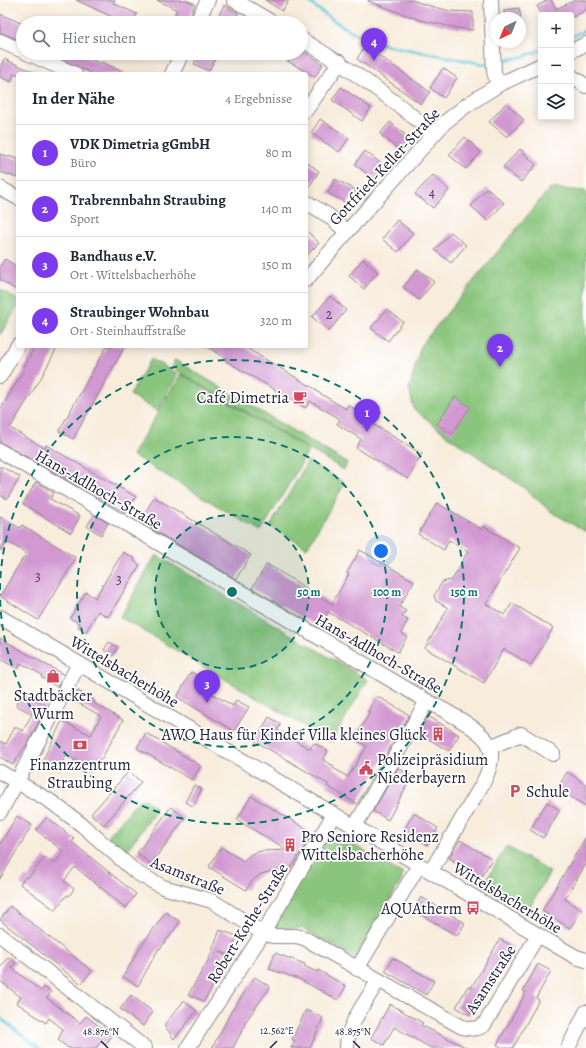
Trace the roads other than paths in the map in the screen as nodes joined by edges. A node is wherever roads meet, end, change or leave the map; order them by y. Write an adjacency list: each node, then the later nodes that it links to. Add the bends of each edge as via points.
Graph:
1 (207, 0): 4 (street)
2 (234, 0): 5 (street)
3 (491, 0): 18 (street)
4 (199, 16)
5 (261, 16)
6 (0, 41): 9 (street)
7 (308, 43): 13 (street)
8 (586, 44): 10 (street)
9 (16, 48)
10 (574, 50)
11 (43, 60): 15 (street)
12 (179, 60): 16 (street)
13 (340, 62): 20 (street); 21 (street, via 403,107)
14 (538, 66): 18 (street, Gottfried-Keller-Straße)
15 (70, 72)
16 (173, 72)
17 (574, 78): 19 (street)
18 (496, 79): 21 (street, Gottfried-Keller-Straße)
19 (586, 86)
20 (308, 107)
21 (433, 133): 25 (street, Gottfried-Keller-Straße)
22 (0, 188): 23 (street)
23 (16, 197)
24 (308, 203): 25 (street, via 329,216)
25 (347, 232): 26 (street, Gottfried-Keller-Straße)
26 (308, 278)
27 (16, 348): 28 (street)
28 (0, 376)
29 (0, 451): 32 (street, Hans-Adlhoch-Straße)
30 (0, 617): 31 (street, Wittelsbacherhöhe)
31 (79, 664): 36 (street); 38 (street, Wittelsbacherhöhe)
32 (427, 701): 33 (street, Hans-Adlhoch-Straße, via 476,730); 39 (street)
33 (490, 747): 34 (street, via 521,734); 40 (street, via 490,764 483,783)
34 (553, 754)
35 (0, 772): 36 (street, Asamstraße)
36 (18, 782): 37 (street); 41 (street, Asamstraße, via 82,825 145,879 212,901)
37 (0, 812)
38 (334, 814): 39 (street, Wittelsbacherhöhe); 41 (street, Robert-Kothe-Straße)
39 (355, 826): 40 (street, Wittelsbacherhöhe)
40 (425, 868): 43 (street, Wittelsbacherhöhe); 45 (street)
41 (263, 933): 45 (street, Asamstraße, via 304,938); 49 (street, Robert-Kothe-Straße)
42 (0, 935): 48 (street)
43 (538, 935): 44 (street, Wittelsbacherhöhe); 46 (street, Asamstraße, via 488,1019 478,1028 462,1027)
44 (586, 960)
45 (357, 969): 46 (street, Asamstraße)
46 (378, 981): 50 (street, via 349,1032)
47 (586, 1012): 51 (street)
48 (145, 1048)
49 (188, 1048)
50 (347, 1048)
51 (568, 1048)

